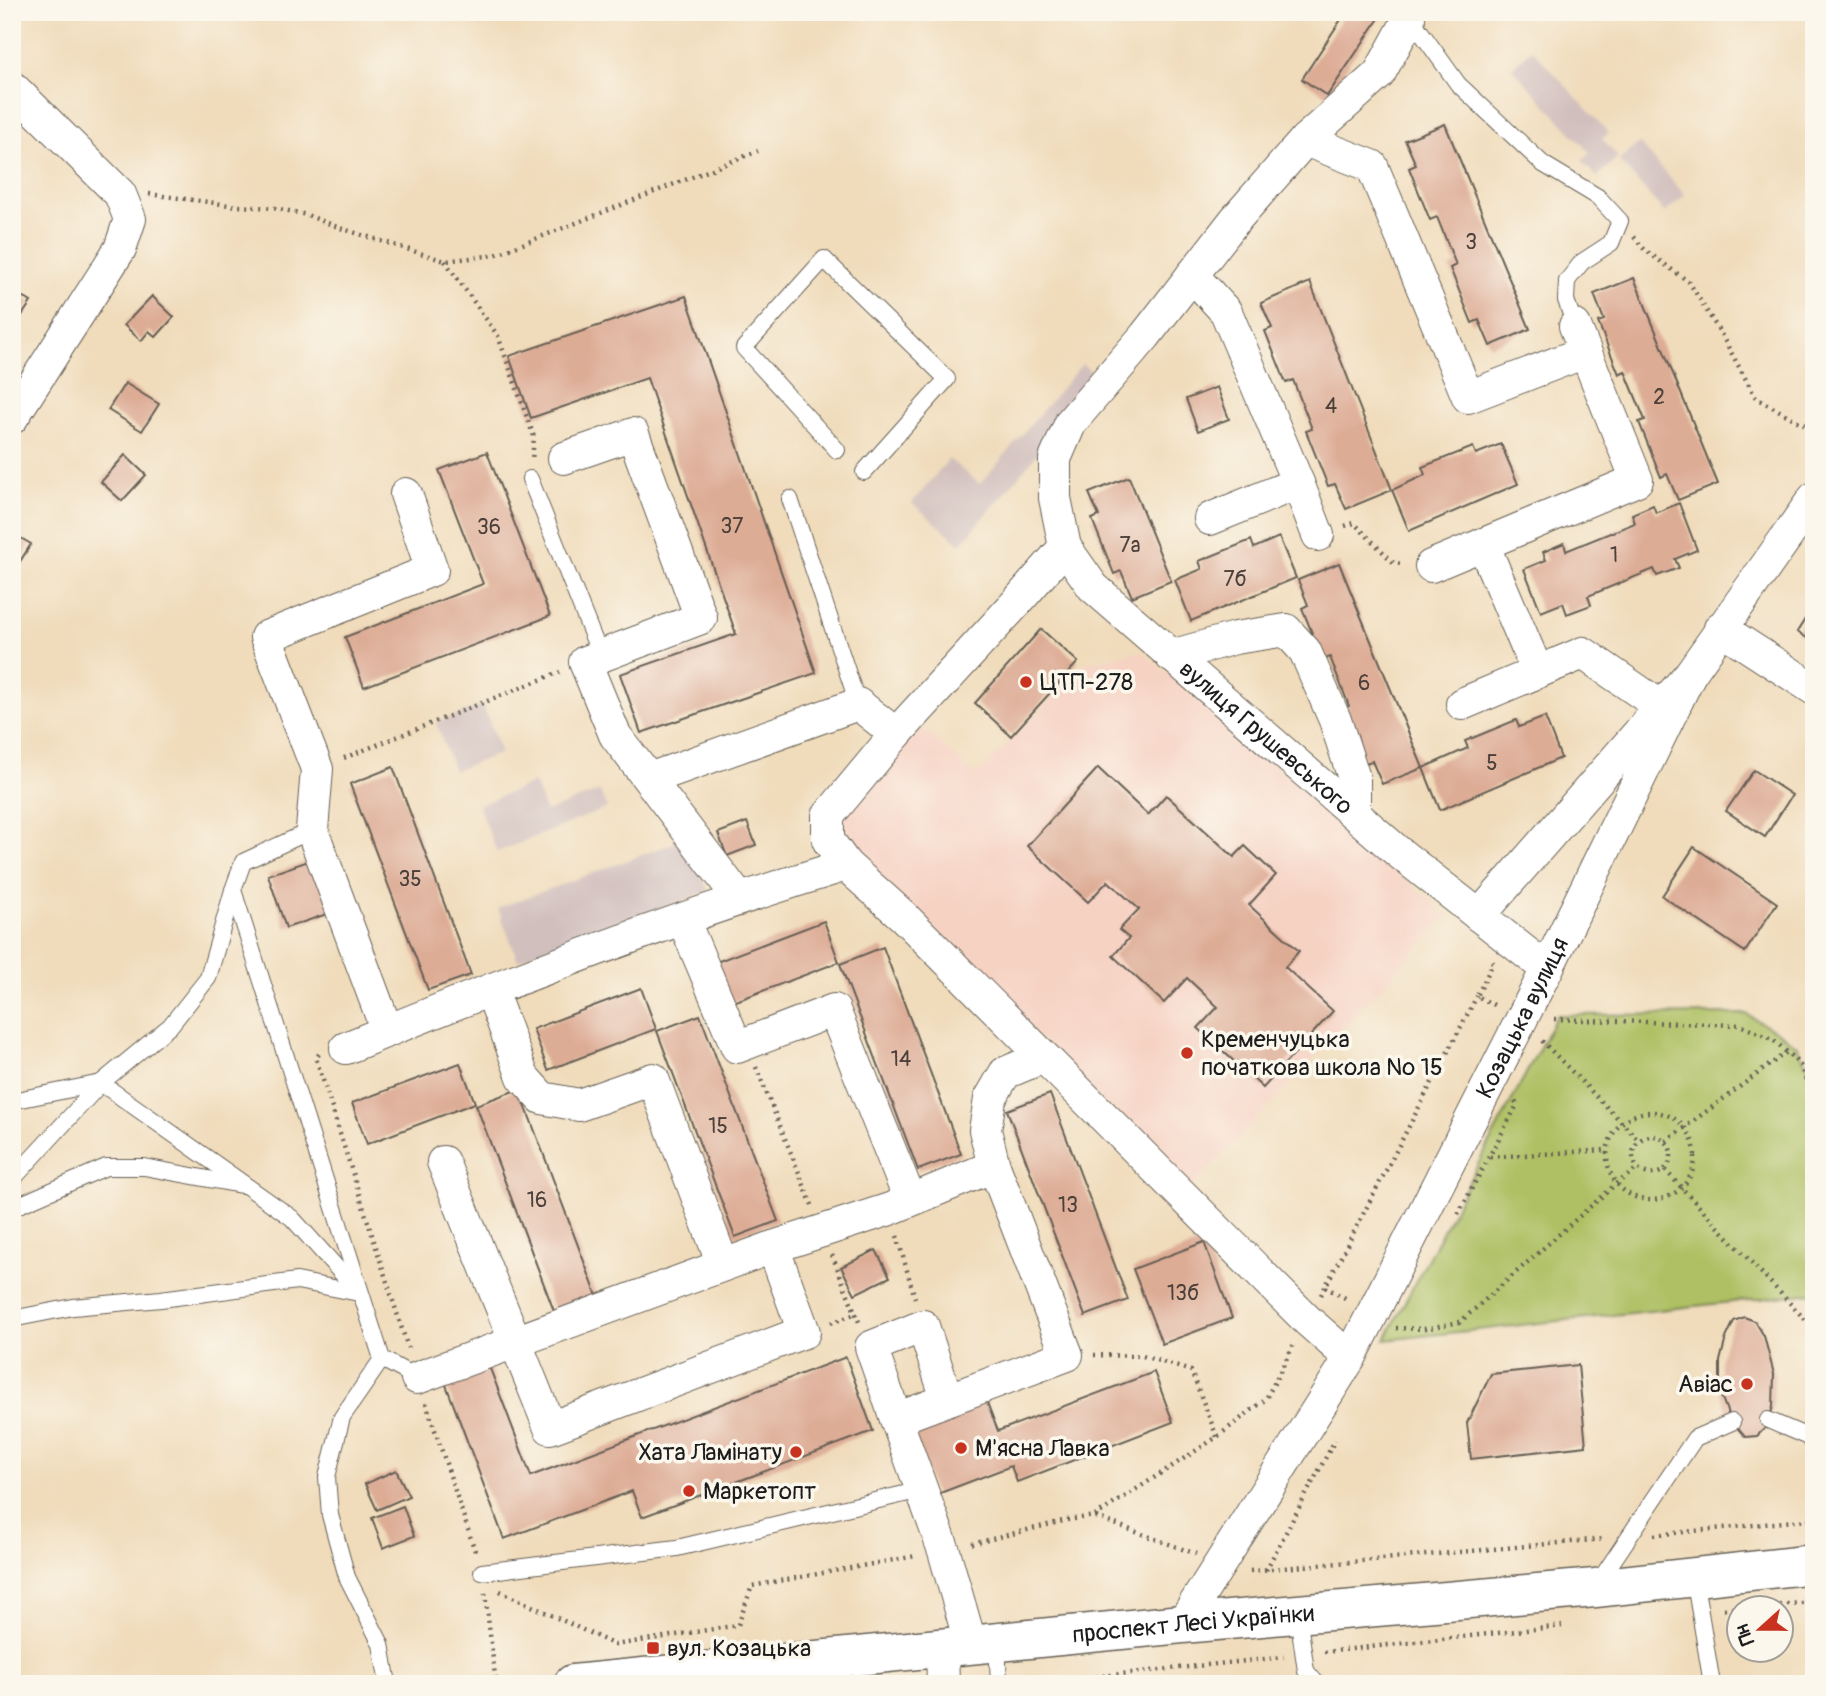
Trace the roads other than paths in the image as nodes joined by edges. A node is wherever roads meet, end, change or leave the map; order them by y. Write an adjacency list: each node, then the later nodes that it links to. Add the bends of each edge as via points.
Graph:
1 (1410, 14): 3 (street, via 1379,74); 5 (lane, via 1458,84 1543,164 1598,197 1620,221 1611,243 1582,262 1567,281 1566,300)
2 (12, 87): 6 (street, via 120,194 130,219 120,249)
3 (1305, 139): 4 (street); 5 (street, via 1372,166 1468,397)
4 (1192, 275): 11 (street, via 1226,312); 18 (street, via 1071,422 1055,459 1055,498)
5 (1580, 339): 17 (street, via 1637,480)
6 (12, 418)
7 (837, 450): 9 (lane, via 744,348 824,259 947,379)
8 (564, 458): 22 (street, via 633,434 701,618)
9 (864, 472)
10 (530, 479): 22 (lane)
11 (1298, 483): 15 (street); 16 (street)
12 (406, 494): 32 (street, via 432,570 266,637 317,769)
13 (1814, 498): 20 (street, Козацька вулиця)
14 (790, 499): 26 (lane)
15 (1210, 519)
16 (1318, 535)
17 (1483, 544): 19 (street); 23 (street)
18 (1065, 547): 21 (street, вулиця Грушевського, via 1093,587); 29 (street)
19 (1431, 566)
20 (1720, 628): 24 (street, Козацька вулиця); 25 (street)
21 (1171, 656): 31 (street, вулиця Грушевського); 31 (street, via 1286,630 1305,651 1335,720 1354,778)
22 (593, 659): 30 (street, via 615,735)
23 (1537, 671): 27 (street); 28 (street, via 1583,653)
24 (1690, 674): 28 (street, Козацька вулиця); 38 (street, Козацька вулиця)
25 (1814, 689)
26 (858, 704): 29 (street); 30 (street)
27 (1462, 704)
28 (1660, 706): 36 (street, Козацька вулиця)
29 (896, 734): 33 (street, via 828,817 828,840)
30 (649, 779): 35 (street)
31 (1354, 813): 36 (street, вулиця Грушевського)
32 (312, 830): 34 (lane, via 243,862); 40 (street)
33 (846, 865): 35 (street); 42 (street)
34 (233, 890): 43 (lane, via 208,978 170,1026); 53 (lane)
35 (739, 898): 37 (street)
36 (1479, 916): 38 (street, вулиця Грушевського)
37 (683, 919): 39 (street); 49 (street, via 737,1047 834,1010)
38 (1546, 969): 56 (street, Козацька вулиця, via 1529,1028)
39 (491, 990): 40 (street); 52 (street, via 523,1077 542,1098 579,1105 653,1079)
40 (387, 1031): 41 (street)
41 (335, 1048)
42 (1043, 1058): 46 (street, via 1005,1073 990,1099 985,1130); 56 (street)
43 (101, 1083): 44 (lane); 47 (lane); 48 (lane)
44 (12, 1101)
45 (443, 1162): 55 (street)
46 (995, 1166): 49 (street); 59 (street, via 1067,1355)
47 (12, 1180)
48 (247, 1186): 50 (lane, via 144,1167 106,1167); 53 (lane, via 292,1218)
49 (900, 1205): 51 (street)
50 (12, 1208)
51 (773, 1247): 52 (street); 55 (street, via 804,1332 550,1428)
52 (723, 1265): 55 (street)
53 (359, 1293): 54 (lane, via 297,1281 73,1307); 57 (lane)
54 (12, 1319)
55 (514, 1340): 58 (street)
56 (1350, 1358): 70 (street, Козацька вулиця)
57 (382, 1359): 58 (lane); 74 (lane, via 342,1417 327,1477 330,1515 347,1577 381,1644)
58 (417, 1378)
59 (947, 1399): 60 (street); 60 (street, via 923,1326 870,1347)
60 (896, 1419): 64 (street)
61 (1768, 1420): 63 (lane, via 1808,1437)
62 (1732, 1422): 67 (lane, via 1695,1438)
63 (1814, 1446)
64 (921, 1490): 66 (lane, via 677,1548); 71 (street, via 944,1551)
65 (1814, 1564): 68 (street, проспект Лесі Українки)
66 (483, 1578)
67 (1595, 1588): 68 (street, проспект Лесі Українки); 69 (street, проспект Лесі Українки)
68 (1697, 1594): 78 (lane)
69 (1298, 1615): 70 (street, проспект Лесі Українки); 72 (lane)
70 (1182, 1624): 71 (street, проспект Лесі Українки)
71 (963, 1655): 73 (street, проспект Лесі Українки); 76 (lane)
72 (1303, 1670): 77 (lane)
73 (642, 1680): 75 (street, проспект Лесі Українки)
74 (388, 1684)
75 (573, 1684)
76 (999, 1684)
77 (1317, 1684)
78 (1712, 1684)

